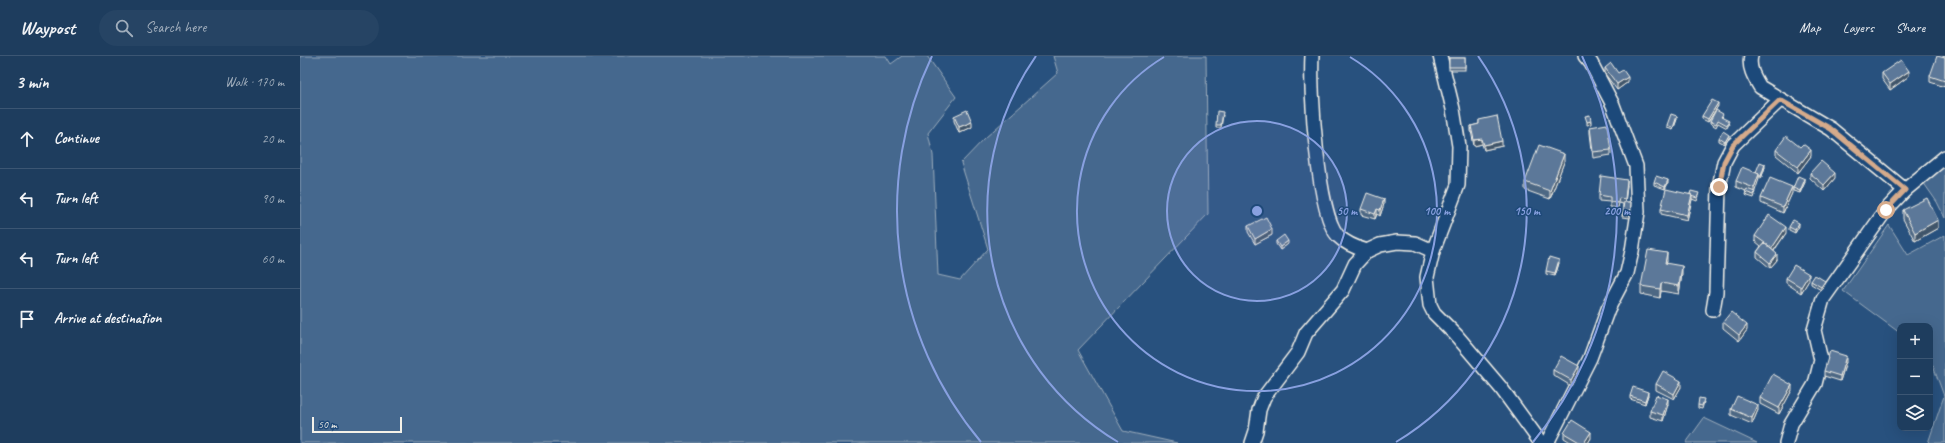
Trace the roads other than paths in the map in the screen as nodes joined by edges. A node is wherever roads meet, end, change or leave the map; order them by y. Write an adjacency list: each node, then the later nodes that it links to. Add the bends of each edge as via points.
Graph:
1 (1312, 56): 8 (street, via 1311,77 1320,183 1330,225 1338,236 1352,246)
2 (1440, 56): 9 (street, via 1459,146 1458,185)
3 (1585, 56): 13 (street, via 1613,105 1636,166 1638,212 1626,273 1608,308 1590,358)
4 (1751, 56): 5 (street, via 1749,62 1760,87)
5 (1780, 100): 7 (street, via 1831,129); 10 (street, via 1733,145 1724,162 1719,187 1716,292)
6 (1945, 157): 7 (street)
7 (1905, 190): 14 (street, via 1882,215 1823,299 1814,330 1821,360 1815,384 1791,424)
8 (1367, 251): 9 (street, via 1380,244 1397,242 1414,243); 11 (street, via 1355,264 1343,290 1306,334 1298,352 1264,397)
9 (1433, 251): 12 (street, via 1428,277 1430,305 1501,388)
10 (1713, 310)
11 (1252, 443)
12 (1541, 443)
13 (1547, 443)
14 (1786, 443)

